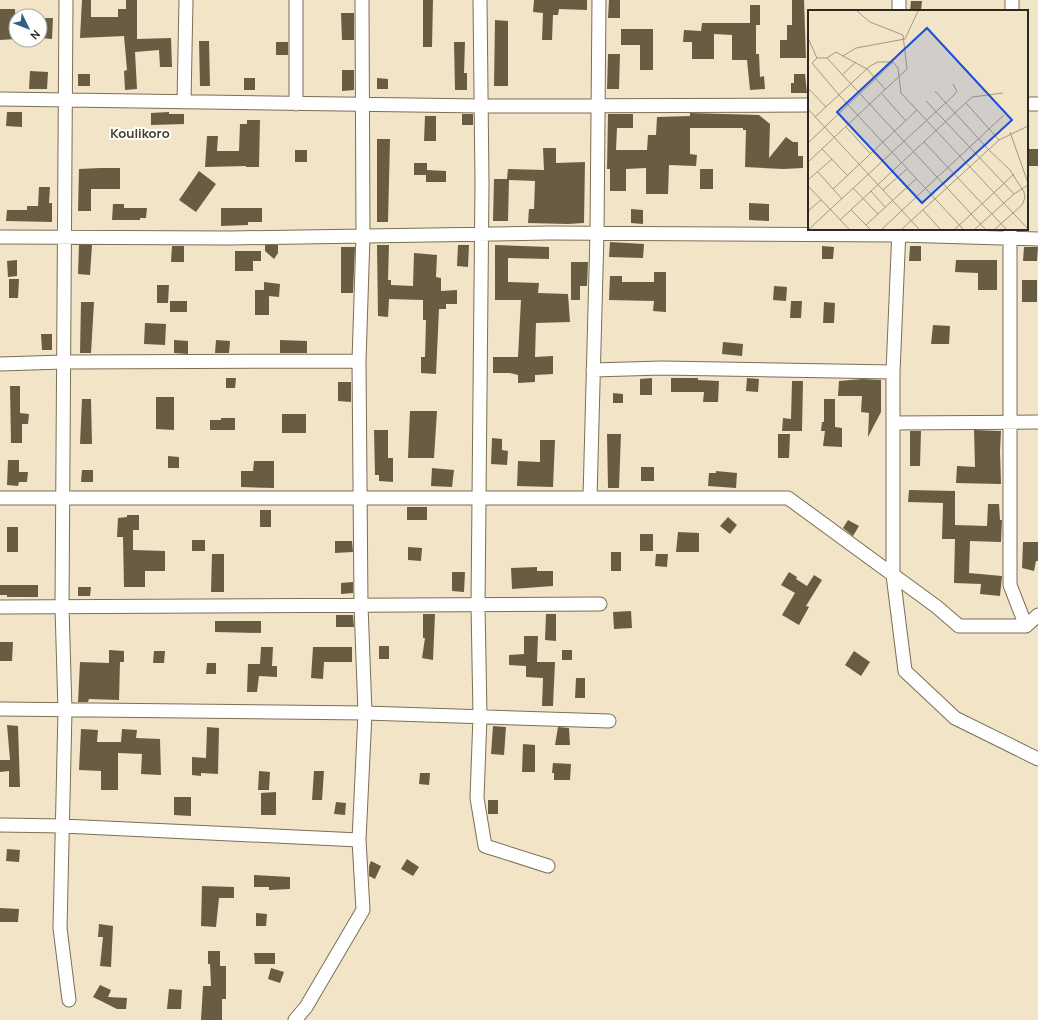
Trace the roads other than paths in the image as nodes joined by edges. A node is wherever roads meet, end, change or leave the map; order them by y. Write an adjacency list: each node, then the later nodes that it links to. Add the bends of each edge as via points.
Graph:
1 (66, 0): 8 (street)
2 (186, 0): 9 (street)
3 (296, 0): 10 (street)
4 (362, 0): 11 (street)
5 (480, 0): 13 (street)
6 (599, 0): 14 (street)
7 (0, 99): 8 (street)
8 (65, 100): 9 (street); 19 (street)
9 (184, 102): 10 (street)
10 (296, 104): 11 (street)
11 (362, 105): 13 (street); 20 (street)
12 (808, 105): 14 (street)
13 (481, 106): 14 (street); 16 (street)
14 (600, 106): 17 (street)
15 (899, 232): 17 (street); 18 (street); 27 (street)
16 (481, 233): 17 (street); 20 (street); 34 (street)
17 (597, 233): 26 (street)
18 (1010, 233): 22 (street); 28 (street)
19 (64, 236): 20 (street); 21 (street); 24 (street)
20 (363, 236): 23 (street)
21 (0, 237)
22 (1038, 239)
23 (359, 361): 24 (street); 33 (street)
24 (63, 362): 25 (street); 32 (street)
25 (0, 364)
26 (594, 370): 27 (street, via 662,368); 35 (street)
27 (893, 372): 30 (street)
28 (1010, 422): 29 (street); 30 (street); 43 (street, via 1010,585)
29 (1038, 422)
30 (893, 423): 36 (street)
31 (0, 498): 32 (street)
32 (62, 498): 33 (street); 41 (street)
33 (361, 498): 34 (street); 39 (street)
34 (478, 498): 35 (street); 38 (street)
35 (590, 498): 36 (street, via 788,498)
36 (893, 574): 43 (street, via 959,626); 49 (street, via 905,671 955,718)
37 (600, 604): 38 (street)
38 (478, 605): 39 (street); 47 (street)
39 (361, 606): 41 (street); 46 (street)
40 (0, 607): 41 (street)
41 (62, 607): 45 (street)
42 (1038, 615): 43 (street)
43 (1026, 626)
44 (0, 710): 45 (street)
45 (65, 711): 46 (street); 51 (street)
46 (365, 713): 47 (street); 52 (street)
47 (480, 716): 48 (street); 53 (street, via 477,798 484,846)
48 (609, 721)
49 (1038, 759)
50 (0, 825): 51 (street)
51 (63, 826): 52 (street); 54 (street, via 60,928)
52 (359, 840): 55 (street, via 363,910 306,1007)
53 (548, 866)
54 (69, 1000)
55 (295, 1020)

